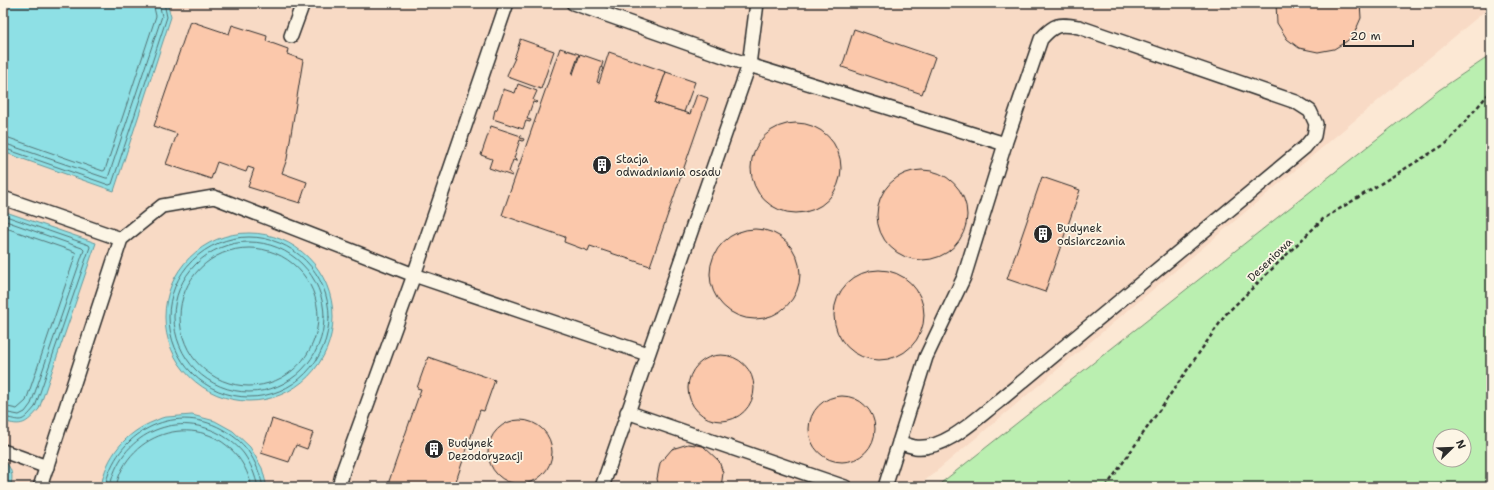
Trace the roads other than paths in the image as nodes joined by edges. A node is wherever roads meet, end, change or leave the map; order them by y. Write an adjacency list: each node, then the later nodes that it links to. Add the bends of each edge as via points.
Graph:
1 (303, 3): 5 (lane)
2 (507, 3): 10 (lane)
3 (573, 3): 6 (lane)
4 (757, 3): 6 (lane)
5 (291, 36)
6 (748, 65): 7 (lane); 11 (lane)
7 (1005, 144): 13 (lane, via 964,277 926,356); 13 (lane, via 1041,39 1050,28 1063,24 1079,27 1296,102 1310,111 1316,124 1314,136 1305,147 964,429 942,442 928,446 916,447)
8 (3, 198): 9 (lane)
9 (121, 239): 10 (lane, via 162,206 214,197); 15 (lane)
10 (414, 275): 11 (lane); 17 (lane)
11 (647, 354): 12 (lane)
12 (627, 412): 18 (lane); 19 (lane)
13 (900, 442): 20 (lane)
14 (3, 451): 15 (lane)
15 (47, 466): 16 (lane)
16 (40, 487)
17 (339, 487)
18 (602, 487)
19 (845, 487)
20 (885, 487)

